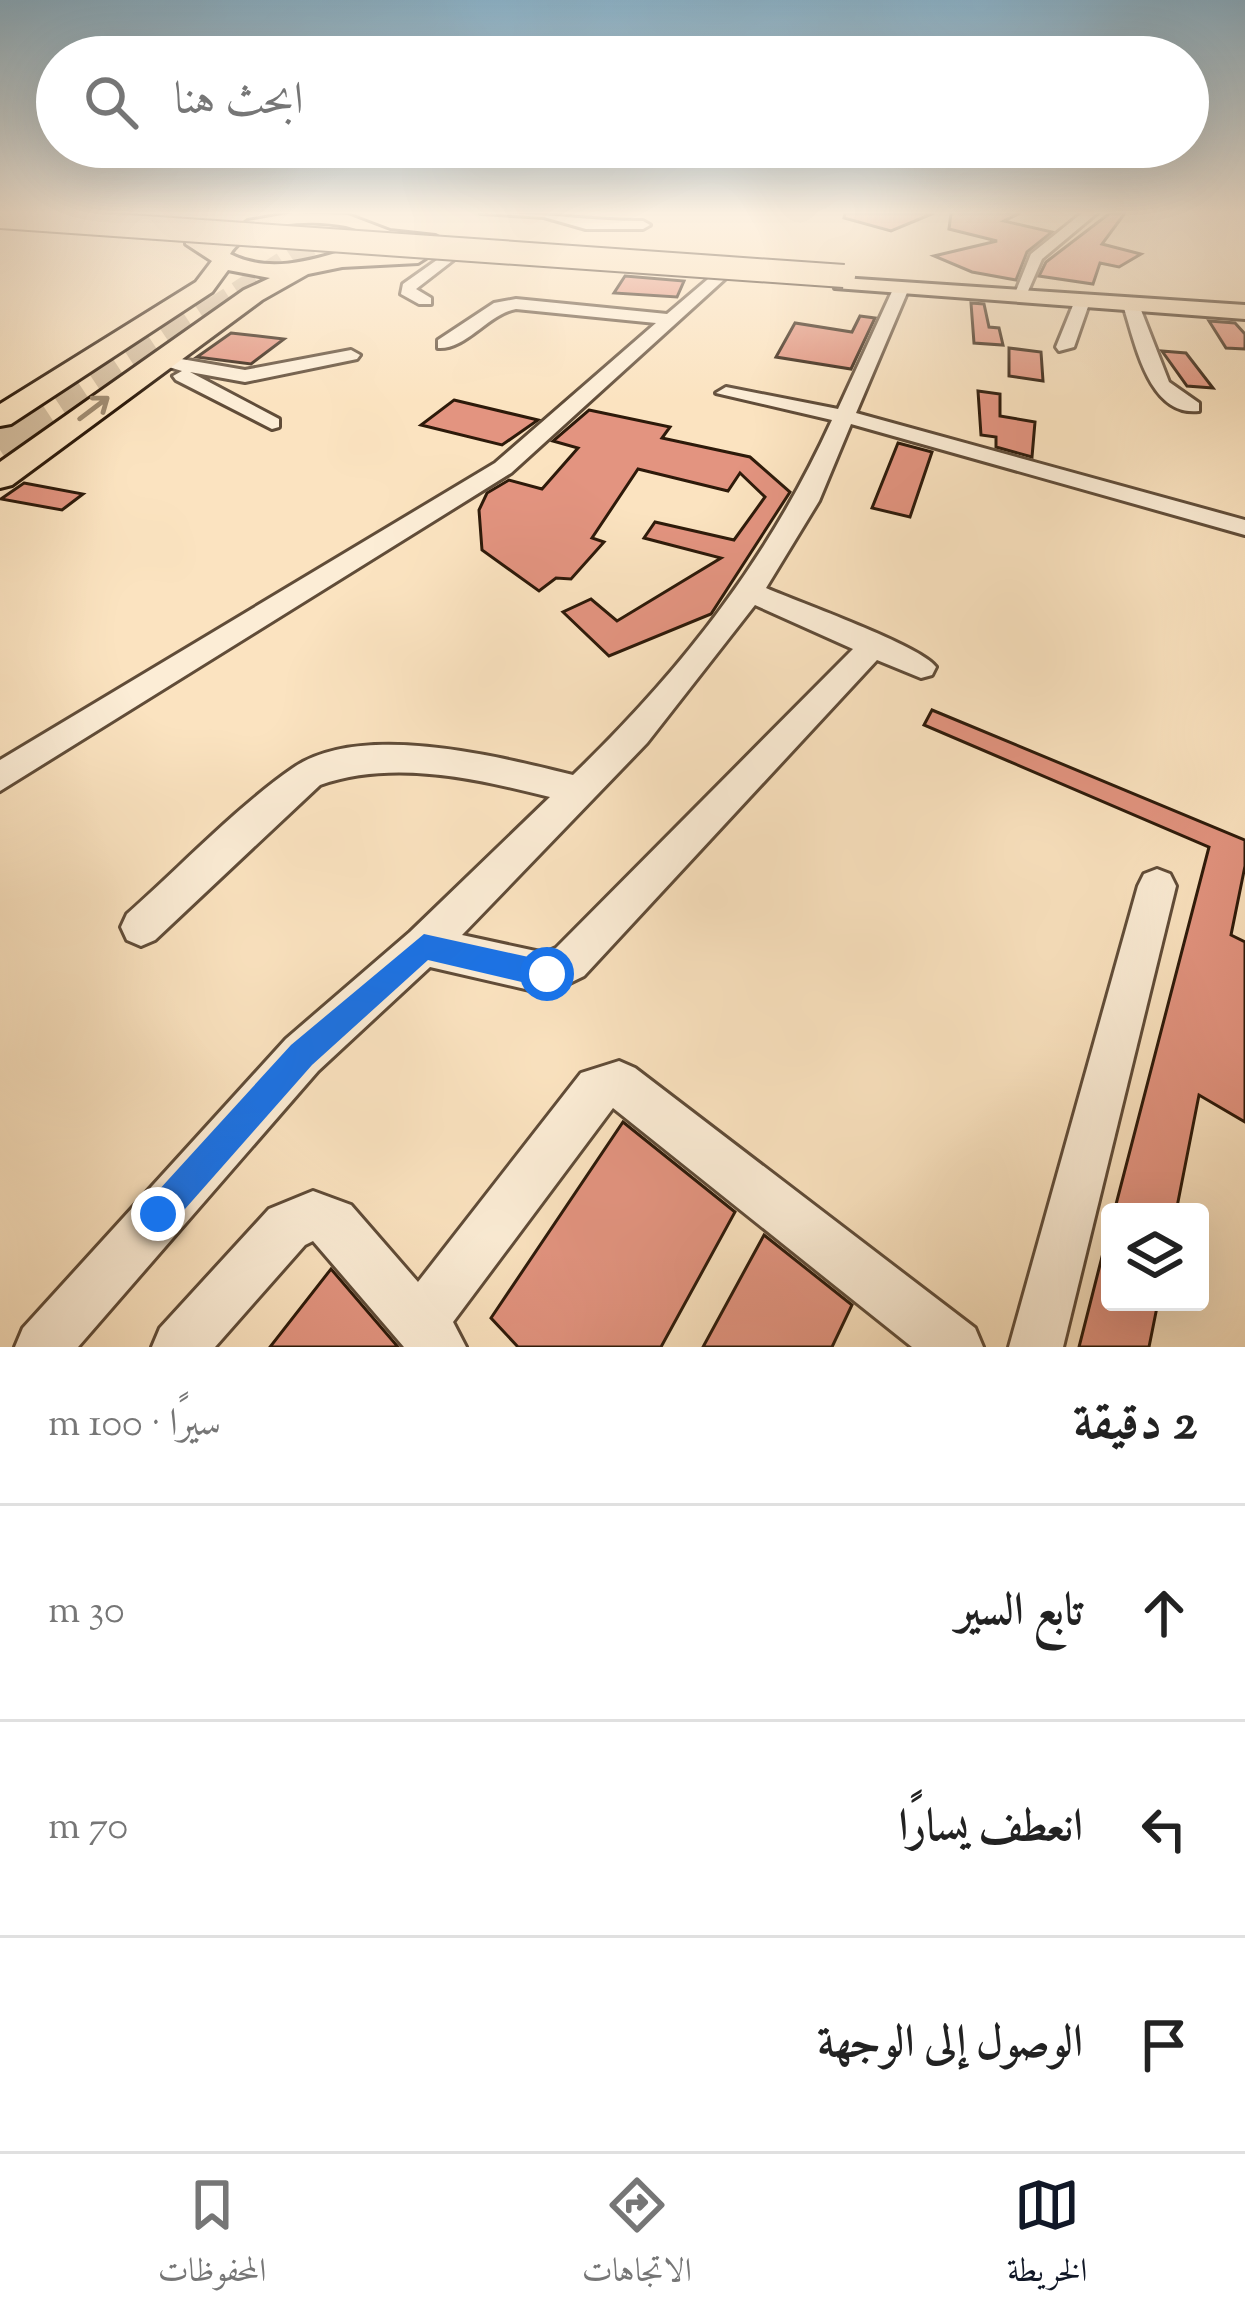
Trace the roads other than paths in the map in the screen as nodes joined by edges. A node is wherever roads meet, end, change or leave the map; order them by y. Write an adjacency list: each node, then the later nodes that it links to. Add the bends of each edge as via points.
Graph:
1 (202, 276): 26 (highway)
2 (251, 276): 11 (highway)
3 (292, 276): 11 (highway)
4 (415, 276): 14 (street, via 407,290)
5 (707, 276): 9 (highway)
6 (776, 276): 10 (highway, bridge)
7 (798, 276): 10 (highway)
8 (1027, 276): 13 (street)
9 (719, 277): 10 (highway); 18 (street)
10 (834, 280): 12 (main road); 13 (main road)
11 (264, 287): 22 (highway)
12 (901, 287): 15 (main road); 25 (street)
13 (1022, 288): 17 (main road)
14 (425, 301)
15 (1082, 302): 16 (main road); 20 (street)
16 (1131, 304): 17 (main road); 24 (street, via 1160,385)
17 (1245, 308)
18 (672, 320): 19 (street, via 516,304); 33 (street, via 503,468)
19 (444, 344)
20 (1065, 347)
21 (351, 355): 22 (street, via 245,376)
22 (153, 364): 27 (street); 28 (highway, one-way to 22)
23 (726, 393): 25 (street)
24 (1192, 407)
25 (844, 416): 29 (street); 30 (street, via 807,501)
26 (0, 417)
27 (272, 423)
28 (0, 478)
29 (1245, 528)
30 (750, 592): 31 (street); 34 (street)
31 (875, 643): 32 (street); 37 (street, via 571,962 547,974)
32 (921, 667)
33 (0, 778)
34 (579, 790): 36 (street, via 482,766 330,764 308,775); 37 (street)
35 (1157, 886): 42 (street)
36 (141, 927)
37 (424, 946): 39 (street, via 302,1055)
38 (429, 1335): 40 (street, via 333,1223 313,1216 287,1228); 41 (street, via 597,1089 619,1084)
39 (42, 1347)
40 (179, 1347)
41 (956, 1347)
42 (1036, 1347)

